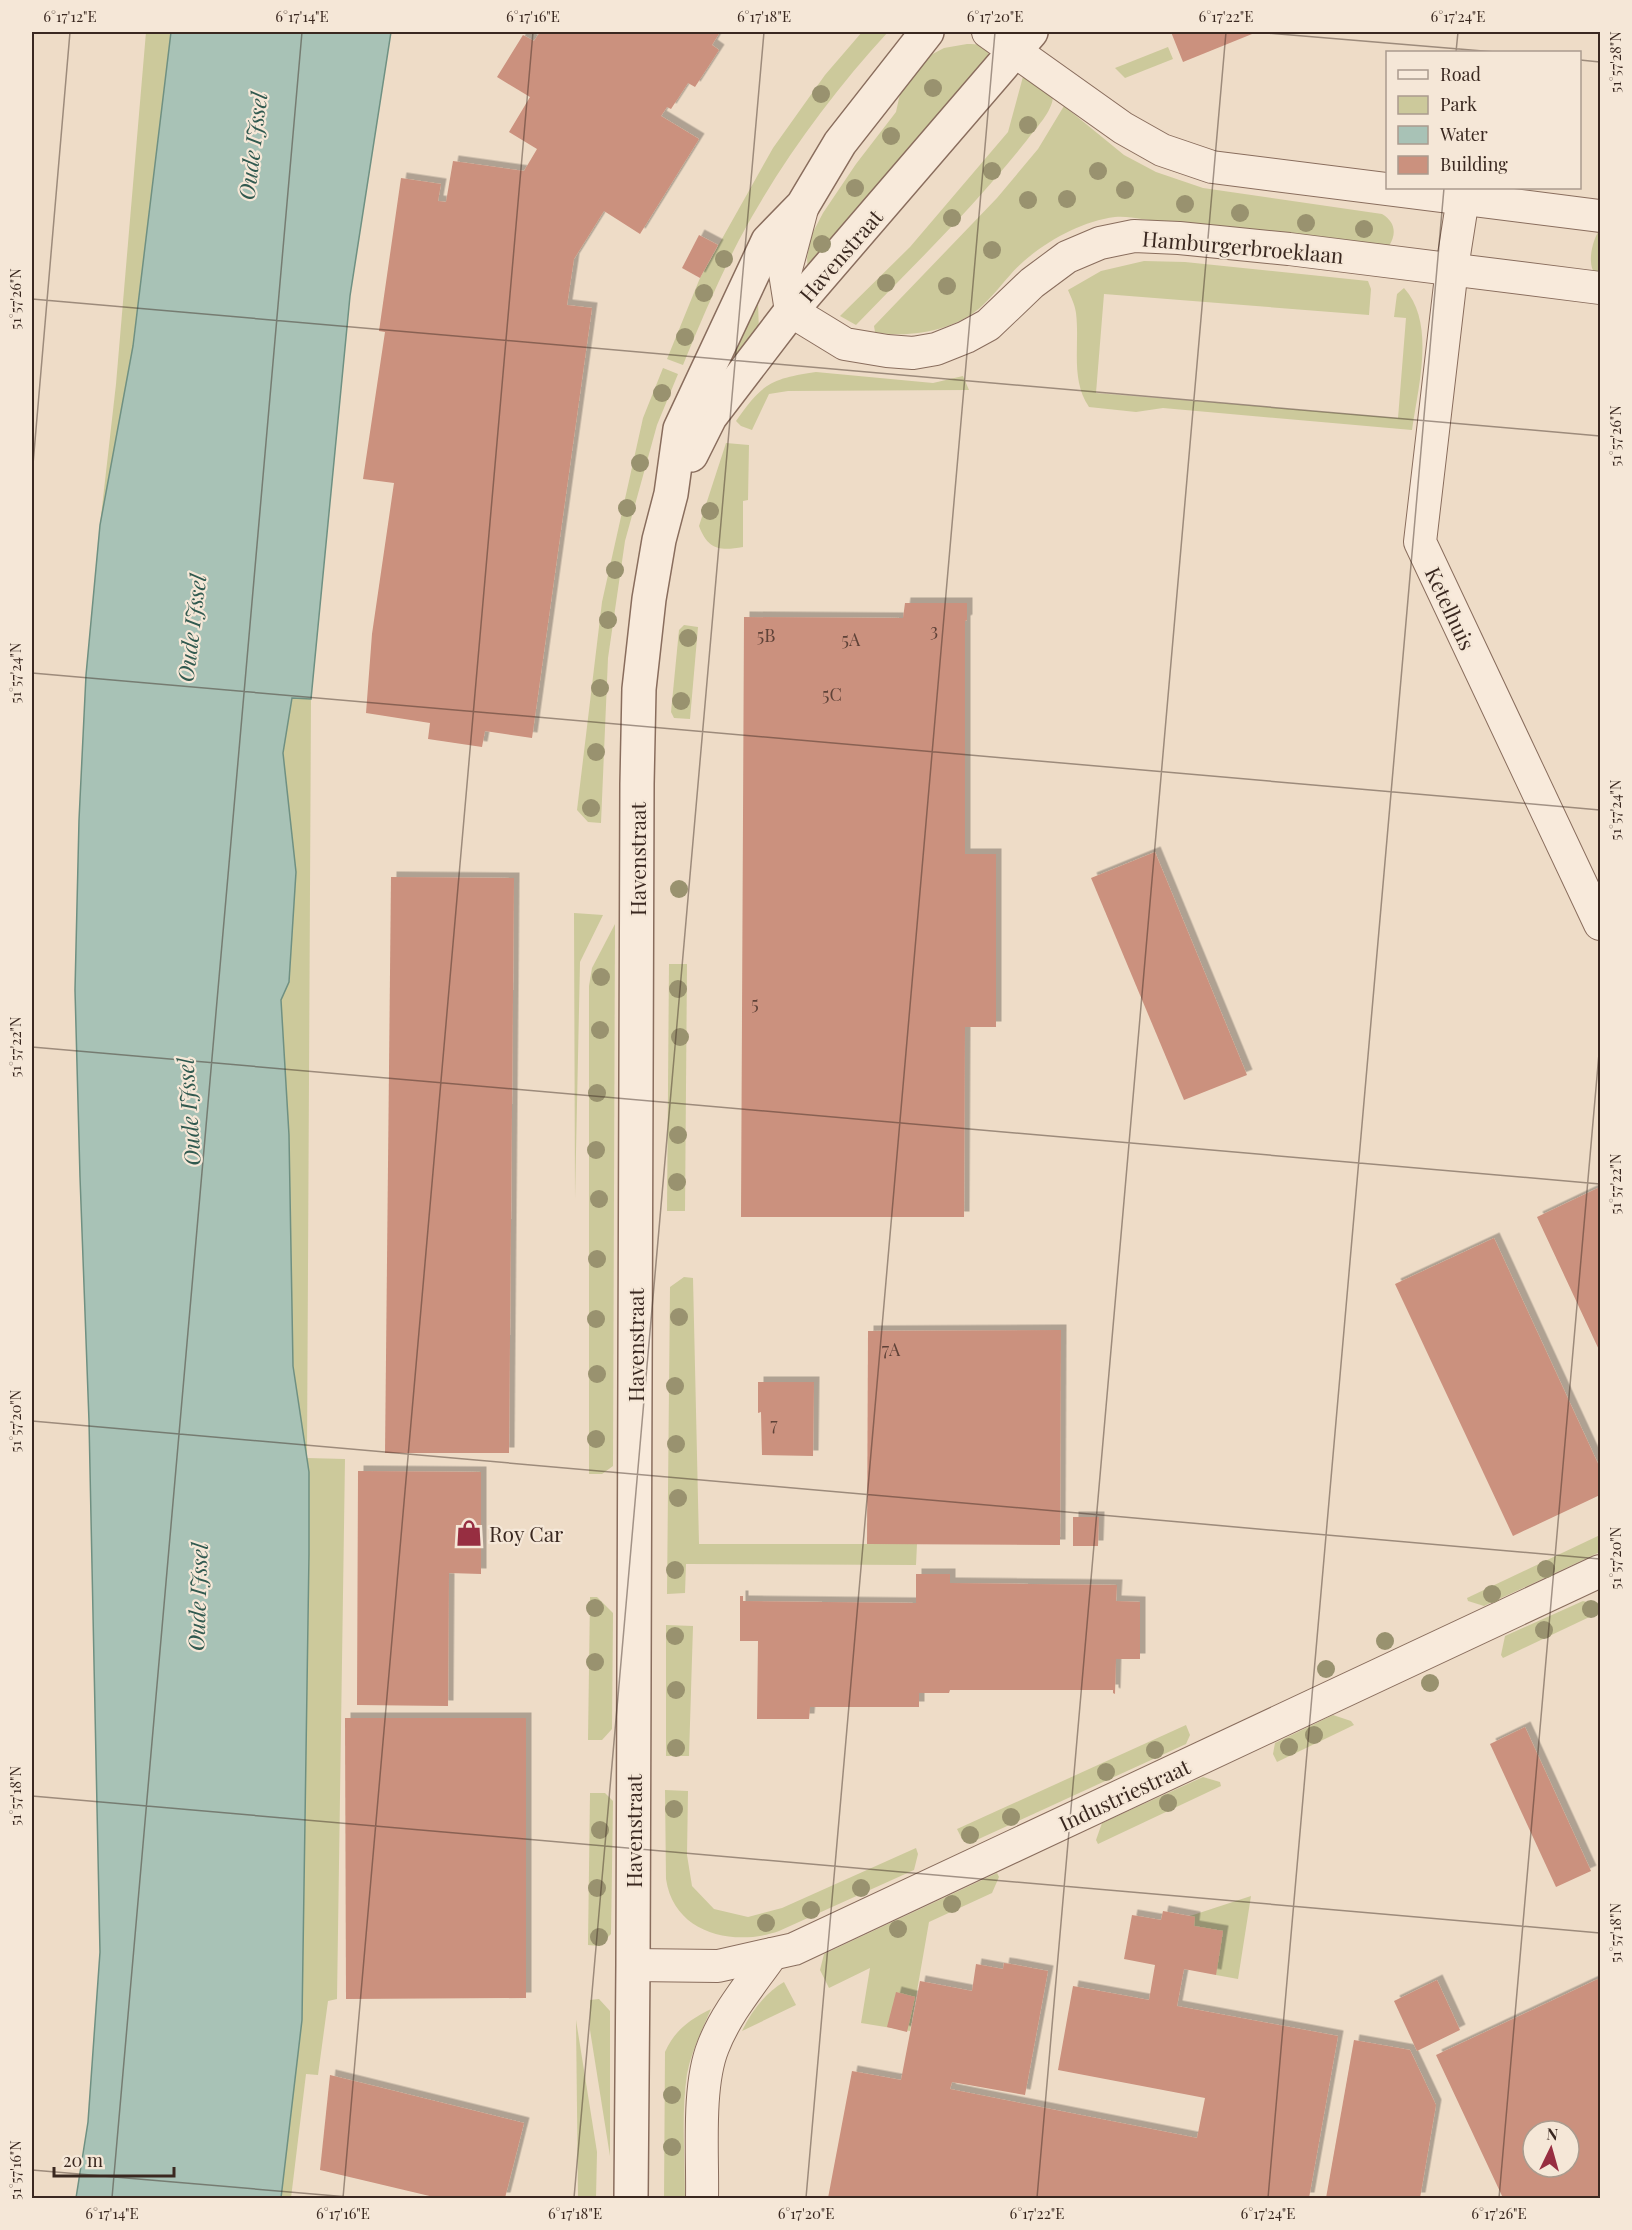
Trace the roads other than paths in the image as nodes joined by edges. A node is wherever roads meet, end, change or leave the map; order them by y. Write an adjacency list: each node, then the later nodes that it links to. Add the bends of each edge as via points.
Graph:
1 (927, 32): 7 (street, Havenstraat, via 840,142)
2 (988, 32): 3 (street)
3 (1023, 41): 4 (street, via 1123,128 1162,150 1212,167); 11 (street, Havenstraat)
4 (1386, 188)
5 (1390, 189): 6 (street)
6 (1463, 198): 8 (street); 9 (street)
7 (803, 205): 11 (street, via 785,273); 12 (street, Havenstraat, via 768,241 684,418)
8 (1600, 216)
9 (1452, 268): 10 (street, Hamburgerbroeklaan); 11 (street, Hamburgerbroeklaan, via 1134,236 1100,243 1067,257 1032,283 988,325 936,349 913,353 845,344); 13 (street, Ketelhuis, via 1420,542)
10 (1600, 288)
11 (791, 311): 12 (street, Havenstraat, via 710,417)
12 (671, 494): 16 (street, Havenstraat, via 649,599 639,712)
13 (1600, 924)
14 (1600, 1571): 15 (street, Industriestraat, via 794,1948)
15 (772, 1954): 16 (street, Industriestraat, via 718,1966); 18 (street, via 732,2010 712,2048 704,2083)
16 (633, 1965): 17 (street, Havenstraat)
17 (631, 2199)
18 (702, 2199)

